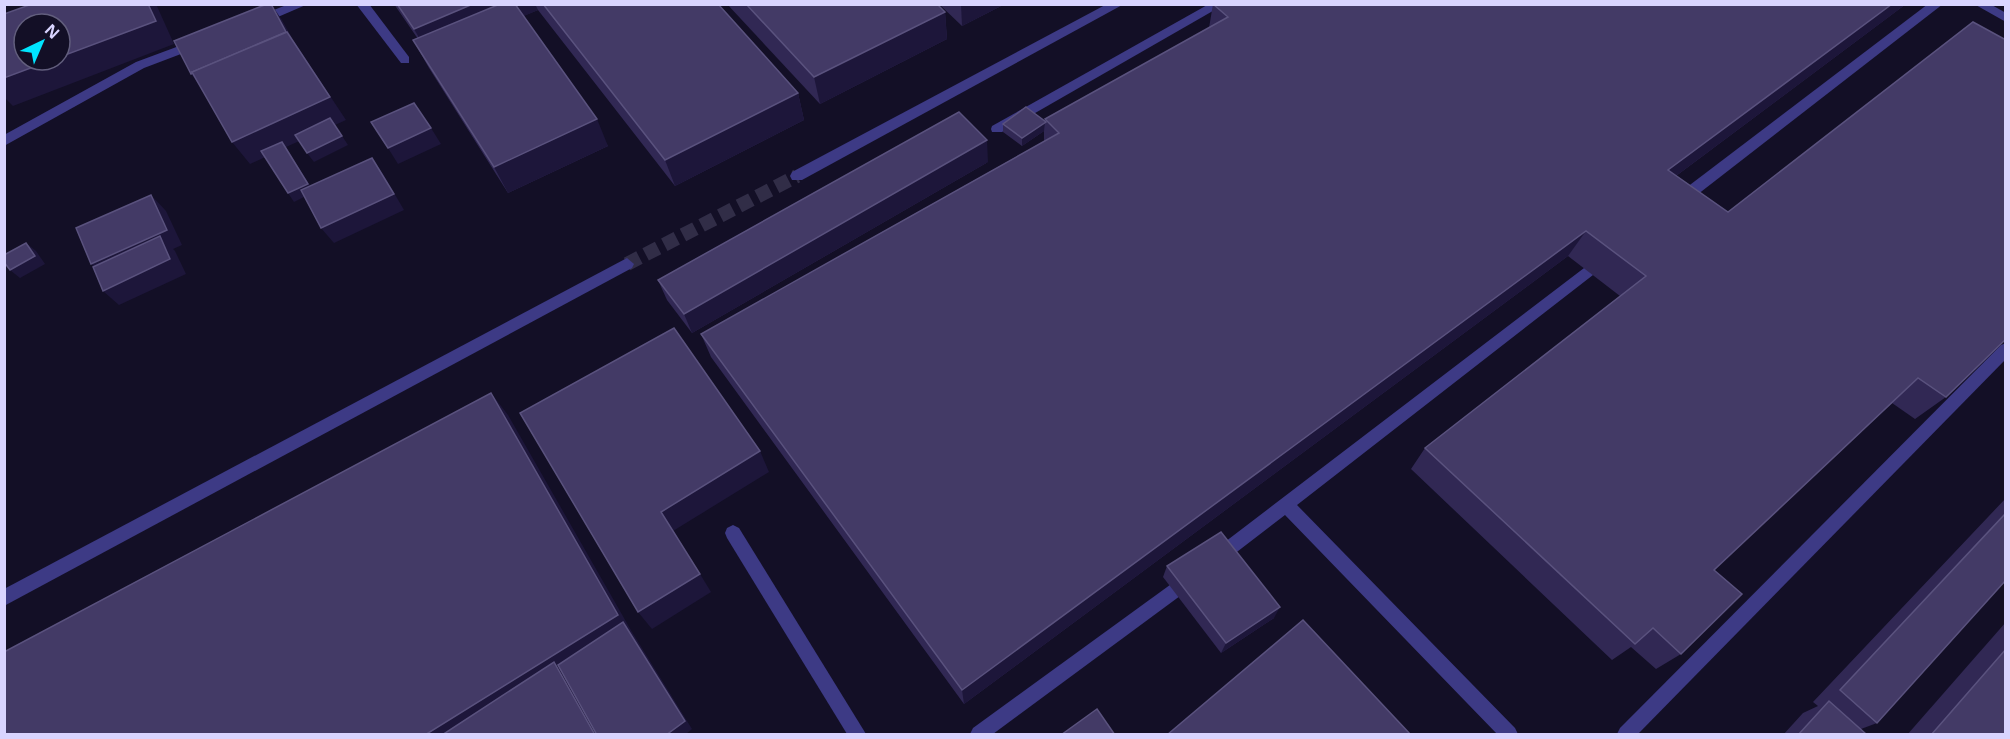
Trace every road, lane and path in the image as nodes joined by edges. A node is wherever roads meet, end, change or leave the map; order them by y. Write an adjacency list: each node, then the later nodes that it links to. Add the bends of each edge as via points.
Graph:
1 (302, 4): 8 (lane)
2 (362, 4): 10 (lane)
3 (1118, 4): 13 (lane)
4 (1219, 4): 11 (lane)
5 (1937, 4): 14 (lane)
6 (1980, 4): 7 (lane)
7 (2006, 18)
8 (248, 25)
9 (216, 37): 12 (lane, via 140,65)
10 (405, 60)
11 (997, 129)
12 (4, 141)
13 (797, 176)
14 (1668, 209)
15 (627, 264): 22 (lane)
16 (1588, 271): 18 (lane)
17 (2006, 349): 26 (lane)
18 (1287, 506): 20 (lane); 25 (lane)
19 (733, 533): 23 (lane)
20 (1223, 553)
21 (1174, 590): 24 (lane)
22 (4, 598)
23 (857, 735)
24 (980, 735)
25 (1509, 735)
26 (1626, 735)

